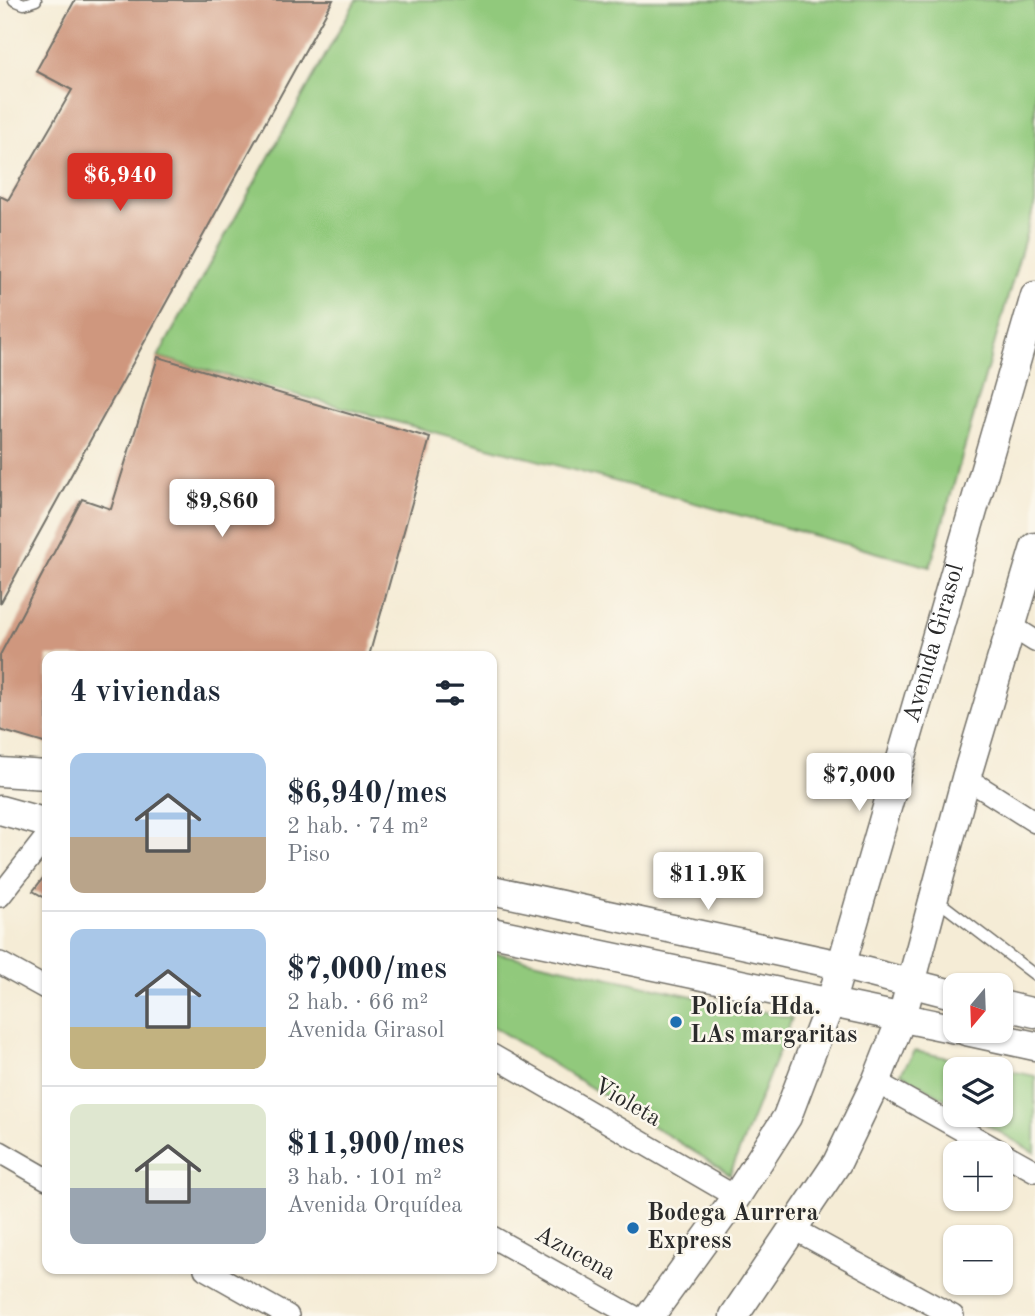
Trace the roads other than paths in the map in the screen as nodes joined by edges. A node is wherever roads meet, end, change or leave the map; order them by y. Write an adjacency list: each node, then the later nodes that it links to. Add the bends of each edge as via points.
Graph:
1 (14, 0): 2 (lane, via 24,4)
2 (36, 0)
3 (1035, 296): 19 (street, Avenida Girasol)
4 (1035, 547): 5 (street)
5 (1011, 626): 6 (street); 9 (street)
6 (1035, 641)
7 (0, 772): 8 (street)
8 (42, 775)
9 (966, 778): 12 (street); 16 (street)
10 (0, 810): 11 (street)
11 (42, 822)
12 (1035, 822)
13 (42, 842): 15 (street)
14 (497, 891): 19 (street)
15 (0, 896)
16 (933, 897): 20 (lane); 21 (street)
17 (497, 933): 24 (street)
18 (0, 963): 22 (street)
19 (840, 965): 21 (street); 24 (street, Avenida Girasol)
20 (1035, 975)
21 (911, 985): 23 (street); 27 (street)
22 (42, 986)
23 (943, 992)
24 (831, 1001): 27 (street); 36 (street, Avenida Girasol, via 788,1117)
25 (1013, 1008): 26 (street)
26 (1035, 1013)
27 (902, 1017): 28 (street); 32 (street)
28 (943, 1026)
29 (1013, 1041): 30 (street)
30 (1035, 1046)
31 (497, 1058): 36 (street, Violeta)
32 (876, 1082): 34 (street); 37 (street, via 837,1163)
33 (0, 1152): 35 (street)
34 (1035, 1171)
35 (42, 1176)
36 (736, 1197): 42 (street, Avenida Girasol)
37 (794, 1229): 43 (street); 44 (street)
38 (497, 1240): 41 (street, Azucena)
39 (214, 1274): 40 (street)
40 (288, 1316)
41 (633, 1316)
42 (650, 1316)
43 (734, 1316)
44 (953, 1316)

